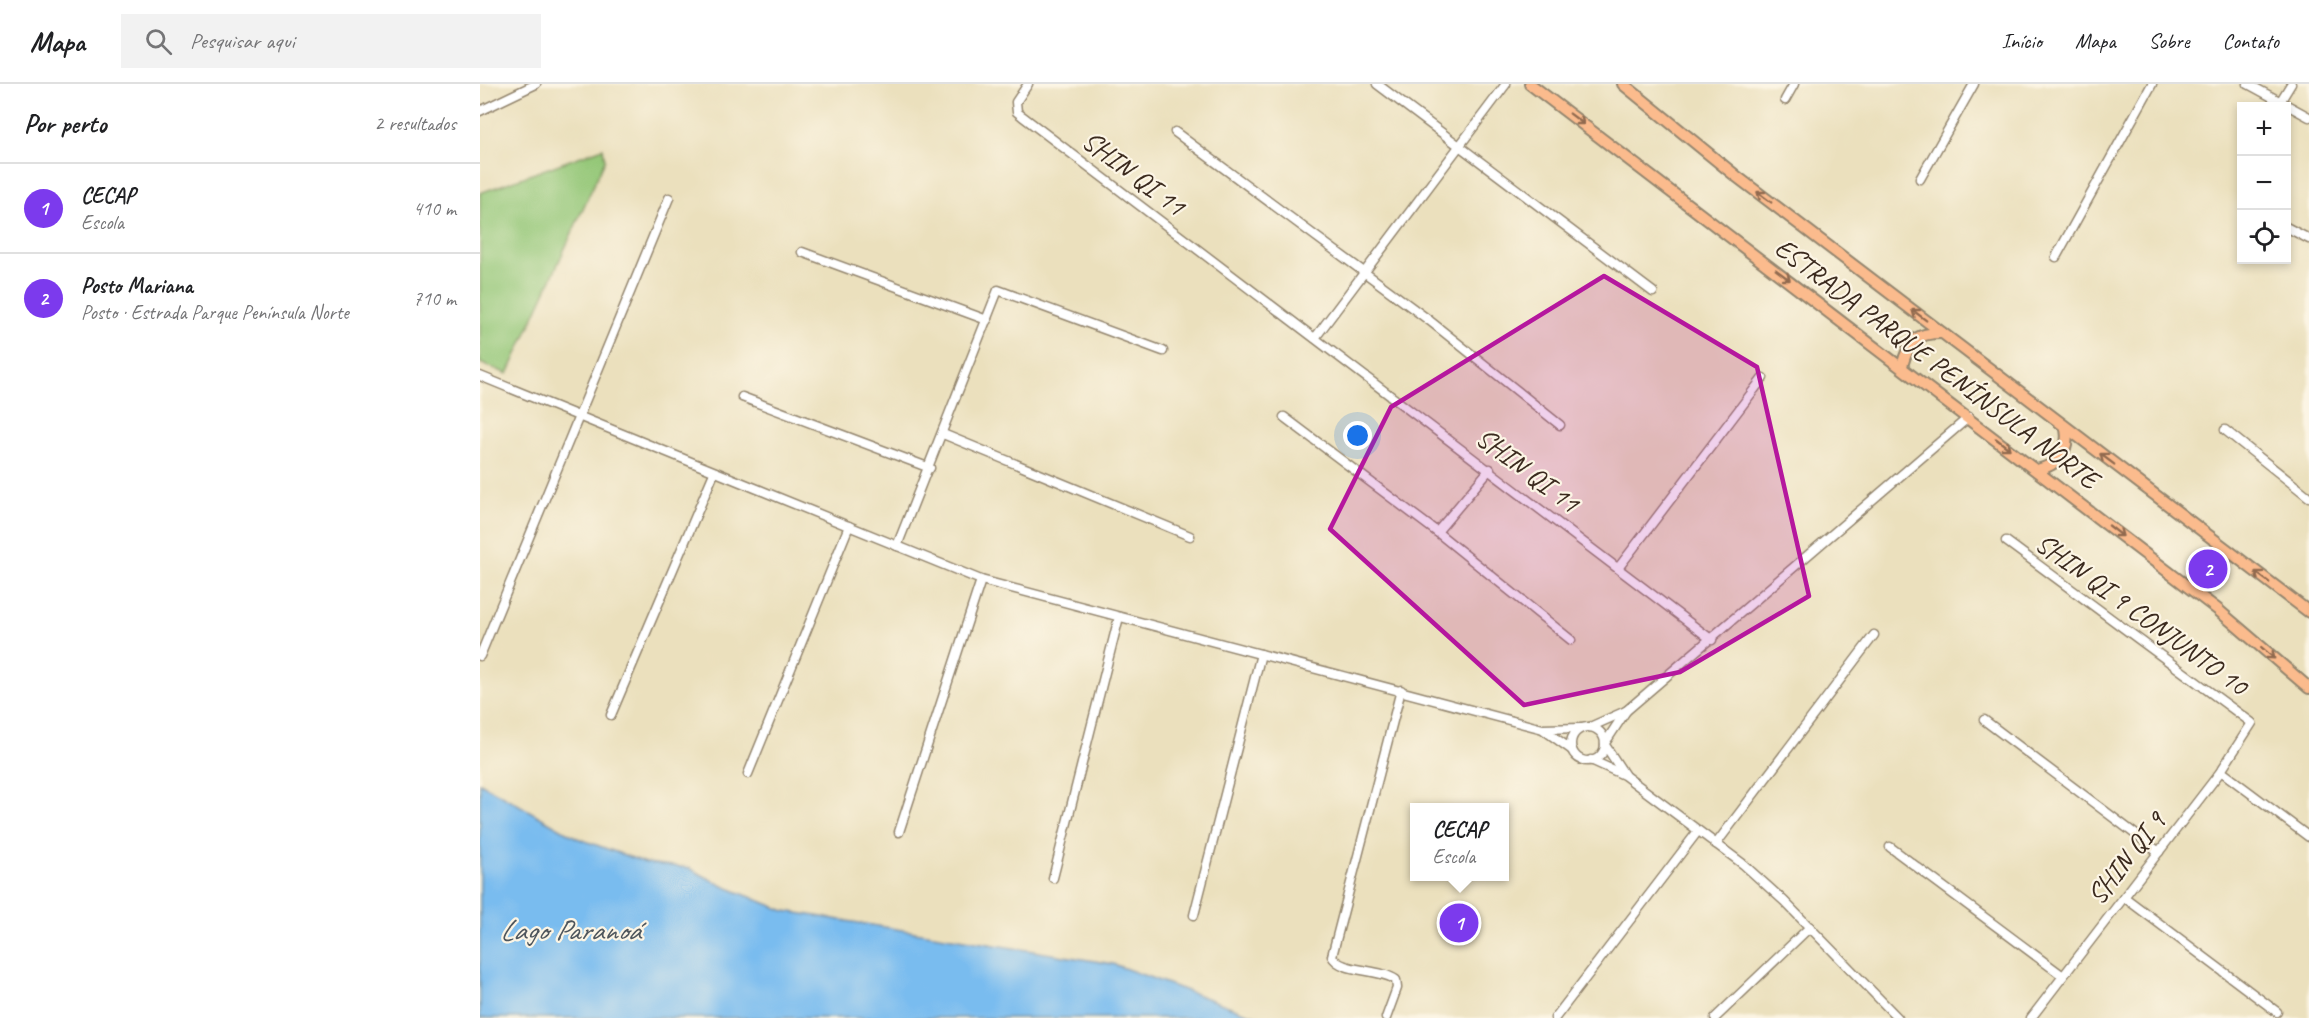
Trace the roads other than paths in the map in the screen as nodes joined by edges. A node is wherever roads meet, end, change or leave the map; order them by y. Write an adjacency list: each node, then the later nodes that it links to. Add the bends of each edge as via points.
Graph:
1 (536, 84): 15 (street)
2 (1028, 84): 29 (street, SHIN QI 11, via 1016,107 1022,116)
3 (1377, 84): 18 (street)
4 (1506, 84): 18 (street)
5 (1530, 84): 31 (main road, ESTRADA PARQUE PENÍNSULA NORTE, one-way to 31)
6 (1623, 84): 28 (main road, ESTRADA PARQUE PENÍNSULA NORTE, one-way to 6)
7 (1794, 84): 12 (street)
8 (1974, 84): 19 (street)
9 (2152, 84): 24 (street)
10 (2248, 84): 13 (street)
11 (2290, 84): 13 (street)
12 (1785, 100)
13 (2280, 102)
14 (2291, 108): 16 (street)
15 (480, 111)
16 (2309, 117)
17 (1175, 132): 25 (street)
18 (1459, 145): 25 (street); 26 (street)
19 (1920, 179)
20 (669, 198): 35 (street)
21 (2291, 230): 22 (street)
22 (2309, 239)
23 (802, 252): 27 (street)
24 (2056, 257)
25 (1365, 272): 29 (street); 38 (street)
26 (1653, 292)
27 (987, 320): 30 (street, via 998,290); 41 (street)
28 (1942, 333): 31 (main road, via 1916,338); 39 (main road, ESTRADA PARQUE PENÍNSULA NORTE)
29 (1315, 338): 43 (street, SHIN QI 11)
30 (1163, 351)
31 (1902, 366): 37 (main road, ESTRADA PARQUE PENÍNSULA NORTE)
32 (480, 376): 35 (street)
33 (1763, 378): 52 (street)
34 (742, 397): 42 (street)
35 (578, 416): 45 (street); 60 (street)
36 (1284, 417): 48 (street)
37 (1969, 417): 44 (main road, ESTRADA PARQUE PENÍNSULA NORTE, one-way to 44); 58 (street)
38 (1560, 425)
39 (2066, 428): 44 (main road, via 2068,444 2061,456 2050,466); 54 (main road, ESTRADA PARQUE PENÍNSULA NORTE, one-way to 39)
40 (2225, 430): 46 (street)
41 (943, 434): 42 (street); 49 (street)
42 (930, 468): 51 (street)
43 (1490, 469): 48 (street); 52 (street, SHIN QI 11)
44 (2037, 470): 61 (main road, ESTRADA PARQUE PENÍNSULA NORTE, one-way to 61, via 2217,609)
45 (714, 472): 47 (street); 64 (street)
46 (2309, 496)
47 (849, 526): 51 (street); 73 (street)
48 (1437, 532): 57 (street)
49 (1190, 536)
50 (2006, 541): 66 (street, SHIN QI 9 CONJUNTO 10)
51 (897, 546): 53 (street)
52 (1619, 567): 58 (street, SHIN QI 11)
53 (981, 580): 55 (street); 76 (street)
54 (2309, 612)
55 (1119, 617): 59 (street); 81 (street)
56 (1874, 635): 78 (street)
57 (1571, 640)
58 (1712, 640): 63 (street)
59 (1261, 654): 62 (street); 83 (street)
60 (480, 656)
61 (2309, 688)
62 (1401, 690): 68 (street); 87 (street, via 1332,956 1342,965 1396,980 1397,988)
63 (1626, 711): 67 (street); 69 (street)
64 (611, 715)
65 (1984, 720): 80 (street)
66 (2252, 723): 72 (street, SHIN QI 9)
67 (1586, 727): 68 (street); 69 (street, via 1603,735); 70 (street, via 1572,737)
68 (1544, 729): 70 (street)
69 (1605, 744): 71 (street, via 1599,757); 74 (street)
70 (1572, 750): 71 (street, via 1576,756)
71 (1591, 760): 74 (street)
72 (2221, 771): 77 (street); 80 (street, SHIN QI 9)
73 (748, 774)
74 (1624, 775): 75 (street)
75 (1698, 831): 78 (street); 88 (street)
76 (899, 832)
77 (2309, 837)
78 (1716, 844): 84 (street, via 1764,882)
79 (1890, 847): 85 (street)
80 (2159, 852): 82 (street, SHIN QI 9)
81 (1053, 878)
82 (2124, 897): 85 (street, SHIN QI 9); 86 (street)
83 (1194, 915)
84 (1810, 927): 89 (street); 90 (street)
85 (2063, 976): 91 (street, SHIN QI 9)
86 (2277, 1012)
87 (1386, 1018)
88 (1555, 1018)
89 (1715, 1018)
90 (1898, 1018)
91 (2031, 1018)

